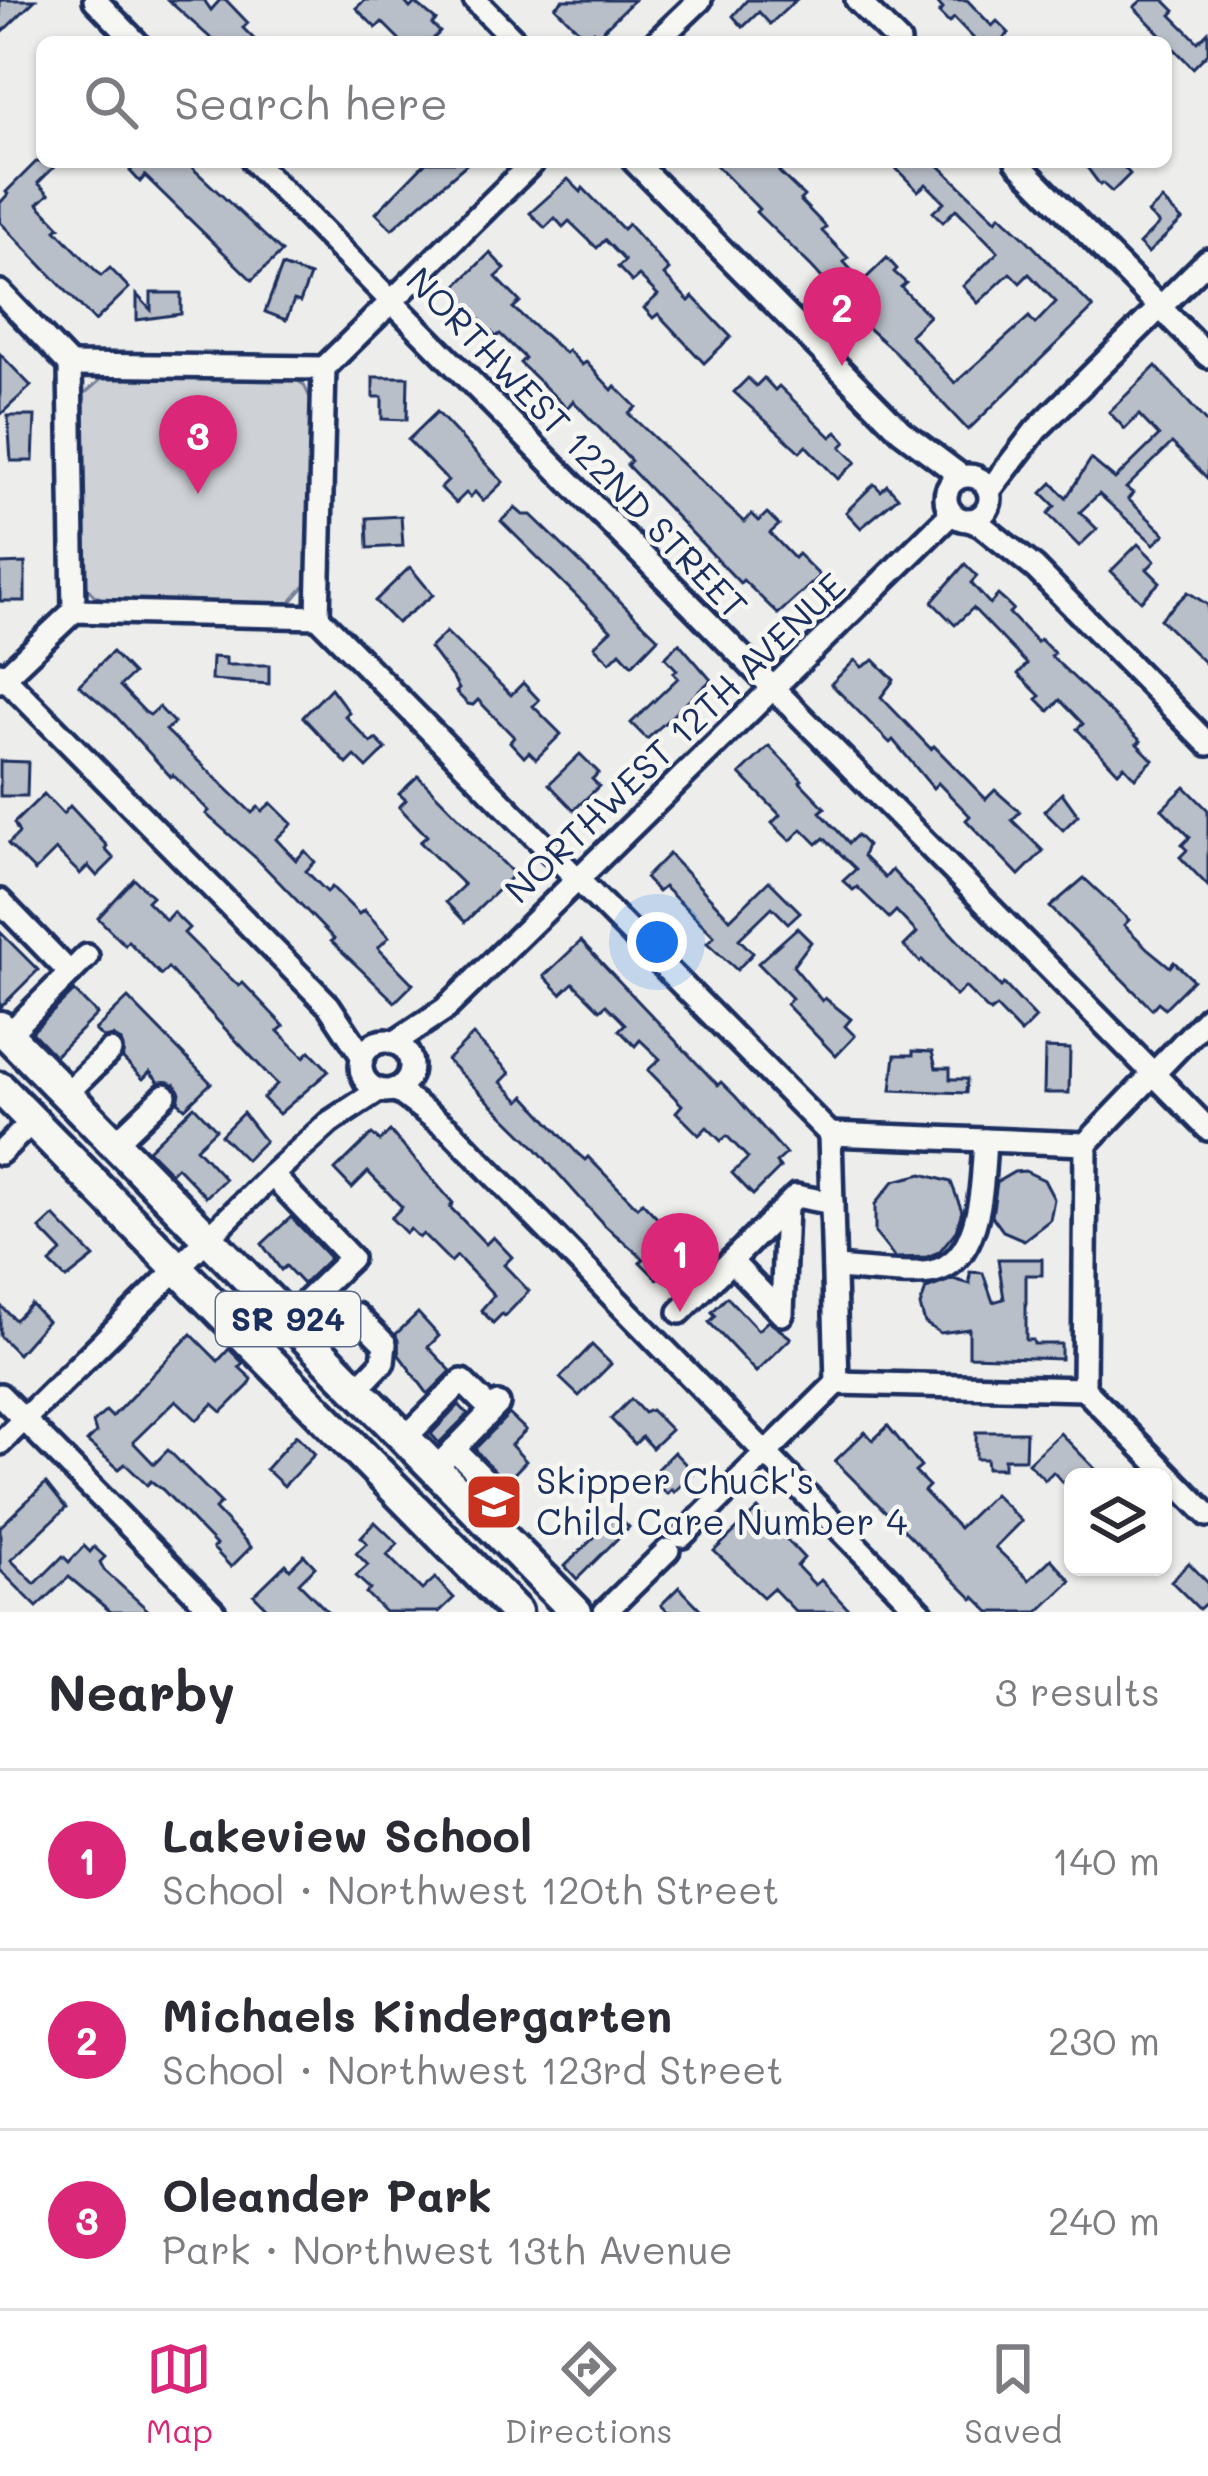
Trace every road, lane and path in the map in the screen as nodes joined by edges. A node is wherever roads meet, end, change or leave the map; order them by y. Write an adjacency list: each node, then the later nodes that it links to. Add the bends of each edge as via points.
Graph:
1 (95, 0): 5 (street)
2 (475, 0): 6 (street)
3 (700, 0): 7 (street)
4 (857, 0): 8 (street)
5 (130, 36)
6 (510, 36)
7 (662, 36)
8 (892, 36)
9 (260, 168): 15 (street, NORTHWEST 122ND STREET)
10 (526, 168): 15 (street)
11 (640, 168): 20 (street, via 901,431 907,446)
12 (1023, 168): 16 (street)
13 (1208, 260): 16 (street, NORTHWEST 12TH AVENUE)
14 (0, 292): 18 (street)
15 (391, 301): 19 (street); 24 (street, NORTHWEST 122ND STREET)
16 (1160, 307): 17 (street); 20 (street, NORTHWEST 12TH AVENUE, via 1017,440)
17 (1208, 356)
18 (70, 365): 19 (street); 21 (street)
19 (324, 368): 22 (street)
20 (968, 497): 24 (street, NORTHWEST 12TH AVENUE); 25 (street)
21 (74, 610): 22 (street); 23 (street)
22 (318, 617): 26 (street)
23 (1, 677): 30 (street)
24 (771, 688): 26 (street, NORTHWEST 12TH AVENUE); 36 (street, NORTHWEST 122ND STREET)
25 (1208, 744)
26 (579, 878): 35 (street, NORTHWEST 12TH AVENUE); 43 (street)
27 (0, 901): 29 (street)
28 (87, 956): 29 (street)
29 (70, 973): 32 (street)
30 (329, 1006): 34 (street); 35 (street)
31 (1208, 1017): 36 (street)
32 (4, 1031): 38 (highway, SR 924)
33 (110, 1051): 38 (street)
34 (363, 1065): 35 (street); 35 (street, NORTHWEST 12TH AVENUE); 41 (street, NORTHWEST 12TH AVENUE)
35 (395, 1066): 41 (street, NORTHWEST 12TH AVENUE); 65 (street)
36 (1152, 1072): 42 (street, NORTHWEST 122ND STREET); 46 (street)
37 (0, 1088): 40 (highway, SR 924)
38 (66, 1094): 45 (highway, SR 924)
39 (165, 1095): 45 (street)
40 (33, 1121): 47 (street); 53 (highway, SR 924)
41 (330, 1122): 48 (street, NORTHWEST 12TH AVENUE)
42 (1208, 1129)
43 (830, 1134): 44 (street); 49 (street)
44 (985, 1140): 46 (street); 54 (street, via 970,1238 945,1267)
45 (115, 1143): 51 (highway, SR 924)
46 (1086, 1144): 60 (street)
47 (0, 1153)
48 (272, 1175): 51 (street, NORTHWEST 12TH AVENUE); 57 (street, via 351,1258)
49 (832, 1203): 50 (street, via 796,1196); 54 (street)
50 (786, 1206): 52 (street); 52 (street, via 782,1314)
51 (208, 1238): 53 (street, NORTHWEST 12TH AVENUE); 57 (highway, SR 924)
52 (730, 1262): 55 (street)
53 (177, 1268): 62 (street, NORTHWEST 12TH AVENUE); 68 (highway, SR 924)
54 (834, 1268): 58 (street)
55 (680, 1312)
56 (356, 1316): 59 (street, via 385,1344 383,1362)
57 (288, 1319): 59 (highway, SR 924)
58 (837, 1383): 60 (street); 65 (street)
59 (357, 1389): 63 (highway, SR 924)
60 (1084, 1389): 67 (street)
61 (0, 1395): 62 (street)
62 (24, 1419): 64 (street, NORTHWEST 12TH AVENUE); 69 (street)
63 (406, 1438): 66 (highway, SR 924); 66 (street, via 462,1381 491,1403)
64 (0, 1443)
65 (765, 1454): 71 (street); 72 (street)
66 (445, 1459): 70 (highway, SR 924, via 468,1502)
67 (1208, 1516)
68 (506, 1608)
69 (214, 1612)
70 (576, 1612)
71 (605, 1612)
72 (921, 1612)

